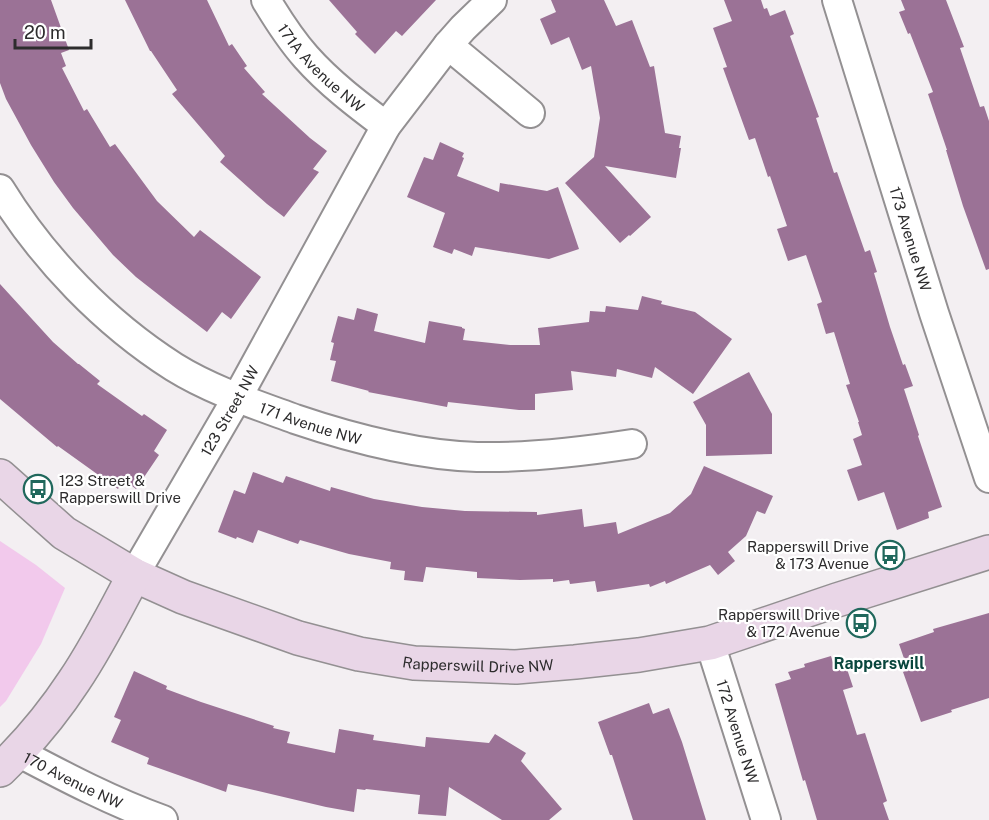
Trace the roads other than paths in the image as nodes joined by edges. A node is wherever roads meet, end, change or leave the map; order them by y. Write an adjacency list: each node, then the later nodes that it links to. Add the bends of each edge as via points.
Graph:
1 (266, 0): 6 (street, 171A Avenue NW, via 306,57)
2 (492, 0): 4 (street, 123 Street NW)
3 (837, 0): 11 (street, 173 Avenue NW)
4 (448, 45): 5 (street); 6 (street, 123 Street NW)
5 (530, 113)
6 (386, 126): 8 (street, 123 Street NW)
7 (0, 189): 8 (street, 171 Avenue NW, via 51,260 95,306 174,367)
8 (237, 398): 9 (street, 171 Avenue NW, via 371,442 427,453 527,456); 13 (street, 123 Street NW)
9 (632, 444)
10 (0, 476): 13 (street, Rapperswill Drive NW, via 64,533)
11 (989, 477)
12 (989, 552): 14 (street, Rapperswill Drive NW)
13 (134, 575): 14 (street, Rapperswill Drive NW, via 298,638 414,663 516,667 639,655); 15 (street, 123 Street NW, via 75,681)
14 (710, 643): 17 (street, 172 Avenue NW)
15 (9, 761): 16 (street, 170 Avenue NW, via 70,779)
16 (163, 820)
17 (766, 820)

